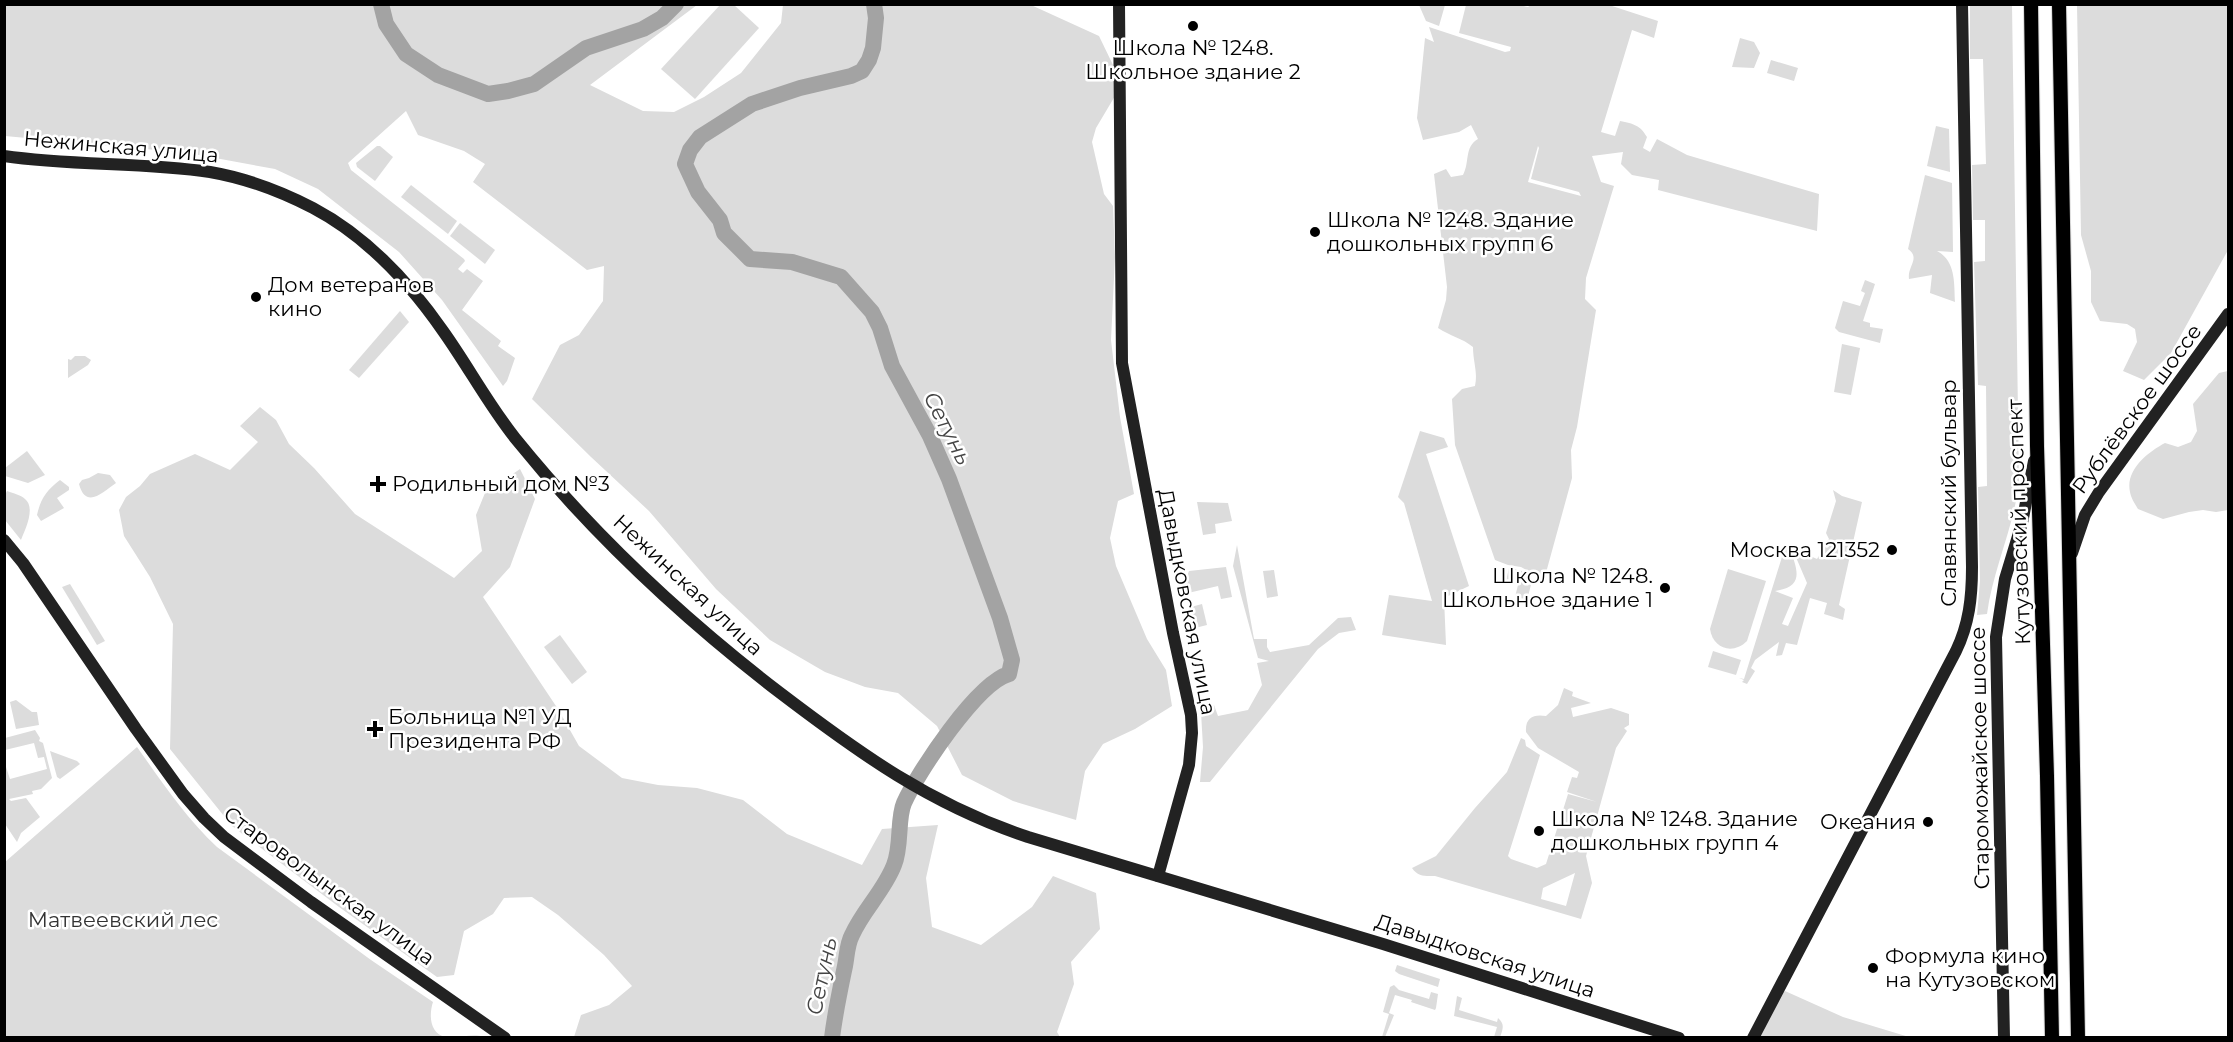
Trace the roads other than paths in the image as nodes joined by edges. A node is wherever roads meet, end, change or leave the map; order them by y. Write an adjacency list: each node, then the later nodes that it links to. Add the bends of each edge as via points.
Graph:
1 (1119, 4): 10 (street, Давыдковская улица, via 1122,363 1192,733 1189,765)
2 (1962, 4): 13 (street, Славянский бульвар, via 1971,606 1956,651)
3 (2031, 4): 7 (main road, Кутузовский проспект)
4 (2059, 4): 9 (main road)
5 (4, 156): 10 (street, Нежинская улица, via 224,175 302,203 352,233 418,298 517,440 669,600 743,664 891,774 938,800 1005,829)
6 (2229, 314): 9 (street, Рублёвское шоссе, via 2099,492 2081,525)
7 (2037, 446): 14 (street, Староможайское шоссе, via 2022,523 2005,579 1996,637); 15 (main road, Кутузовский проспект)
8 (4, 540): 11 (street, Староволынская улица, via 183,794 204,818 311,902)
9 (2069, 563): 16 (main road)
10 (1158, 876): 12 (street, Давыдковская улица)
11 (505, 1038)
12 (1679, 1038)
13 (1753, 1038)
14 (2004, 1038)
15 (2052, 1038)
16 (2078, 1038)

